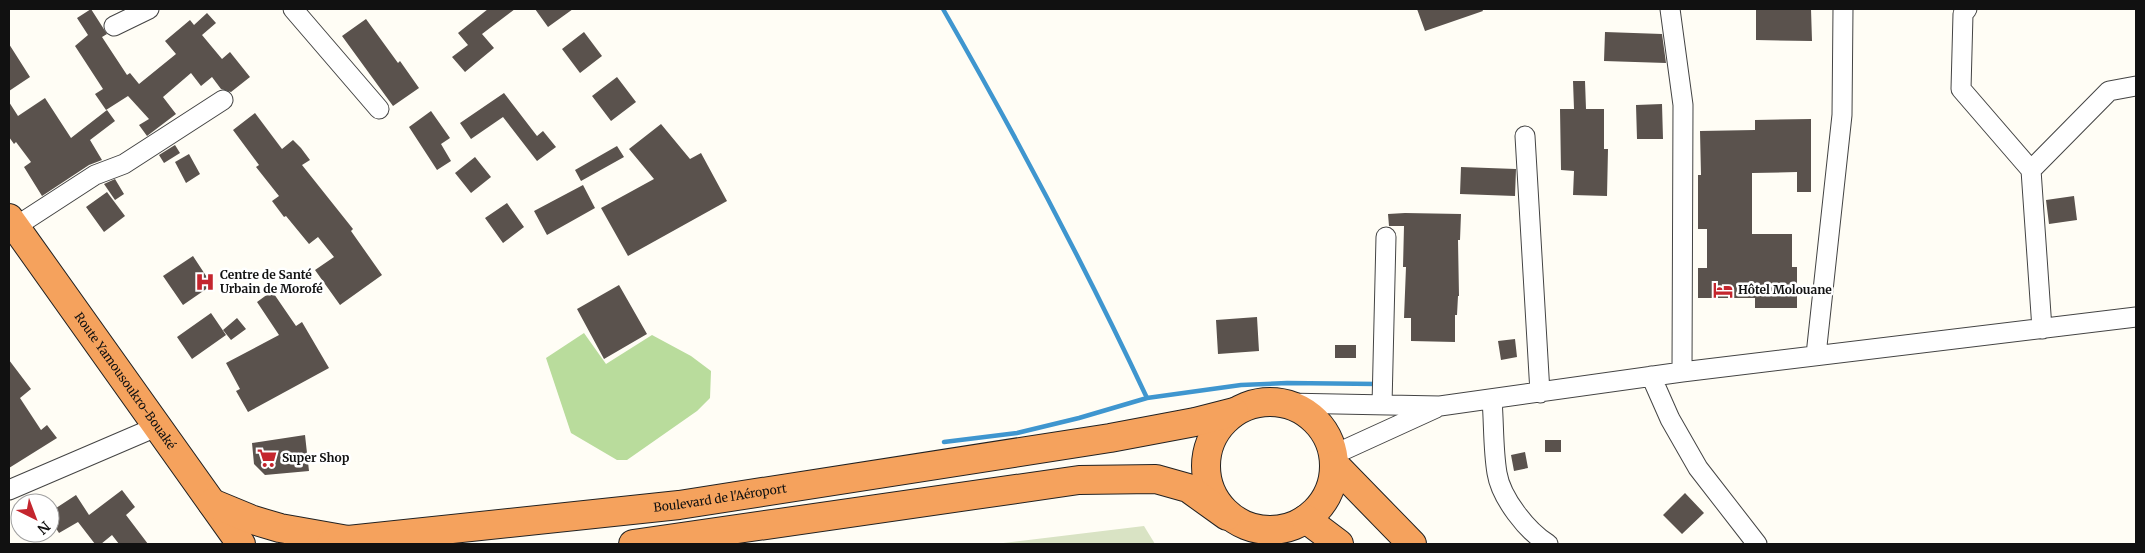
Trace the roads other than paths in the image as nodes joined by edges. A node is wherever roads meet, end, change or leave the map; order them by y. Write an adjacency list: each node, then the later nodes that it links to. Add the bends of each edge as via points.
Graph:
1 (149, 9): 6 (street)
2 (293, 9): 9 (street)
3 (1670, 9): 17 (street, via 1683,105)
4 (1843, 9): 16 (street, via 1842,116)
5 (1967, 9): 11 (street, via 1964,14 1961,89)
6 (114, 26)
7 (2136, 86): 11 (street, via 2109,91)
8 (223, 100): 12 (street, via 124,164 95,175)
9 (379, 109)
10 (1525, 136): 19 (street)
11 (2031, 170): 15 (street)
12 (12, 222): 25 (highway, Route Yamousoukro-Bouaké)
13 (1386, 236): 22 (street)
14 (2136, 317): 15 (street)
15 (2042, 329): 16 (street)
16 (1816, 355): 17 (street)
17 (1682, 372): 18 (street)
18 (1651, 376): 19 (street); 37 (street, via 1670,419 1698,468)
19 (1540, 393): 20 (street)
20 (1492, 400): 23 (street); 36 (street, via 1497,474 1504,494 1524,523)
21 (1285, 403): 22 (street); 24 (highway, via 1267,401 1250,404); 26 (highway, via 1305,411 1321,425 1331,444)
22 (1382, 405): 23 (street)
23 (1440, 406): 26 (street)
24 (1234, 412): 29 (highway, via 1219,425 1209,443 1205,462 1207,482 1214,500); 31 (highway, Boulevard de l'Aéroport, via 1110,438 678,505)
25 (156, 427): 27 (street); 28 (highway, Route Yamousoukro-Bouaké)
26 (1334, 460): 30 (highway, via 1332,486 1322,505); 35 (highway)
27 (9, 490)
28 (212, 504): 31 (highway, Boulevard de l'Aéroport, via 253,520); 32 (highway, Route Yamousoukro-Bouaké)
29 (1227, 516): 30 (highway, via 1246,526 1266,531 1287,528); 33 (highway, via 1188,488 1156,479 1079,480)
30 (1306, 519): 34 (highway)
31 (340, 542)
32 (241, 544)
33 (633, 544)
34 (1339, 544)
35 (1412, 544)
36 (1548, 544)
37 (1757, 544)

